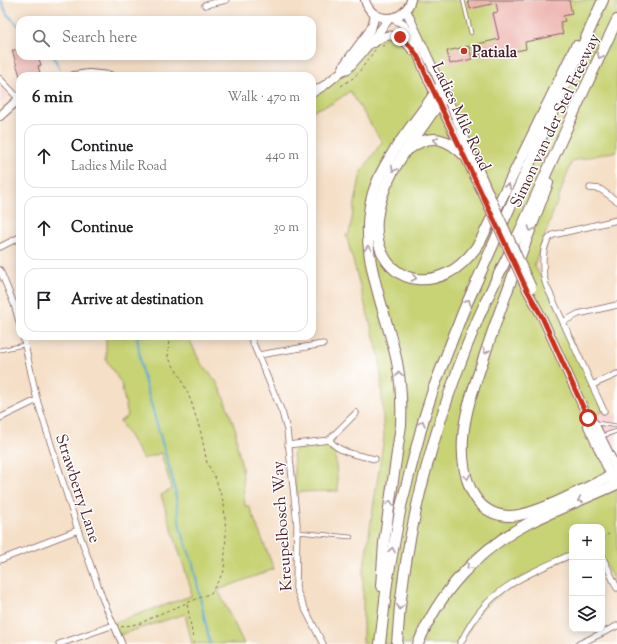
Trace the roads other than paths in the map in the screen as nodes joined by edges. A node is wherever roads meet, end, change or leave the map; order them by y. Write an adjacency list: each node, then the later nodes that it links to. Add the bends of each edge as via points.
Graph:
1 (226, 0): 6 (street)
2 (365, 0): 8 (main road)
3 (464, 0): 11 (lane)
4 (602, 0): 22 (highway, one-way to 4, via 392,170 383,192 377,219 378,243 384,258 394,270 403,276 425,280 456,268 480,242 579,39); 63 (highway, Simon van der Stel Freeway, one-way to 4, via 387,583 401,506 434,387 463,312)
5 (412, 1): 7 (main road)
6 (205, 5)
7 (406, 10): 9 (main road); 17 (main road, Ladies Mile Road)
8 (375, 15): 9 (main road); 14 (main road, via 368,33)
9 (391, 18): 12 (main road); 13 (main road, Ladies Mile Road, via 406,28)
10 (617, 20): 19 (highway, Simon van der Stel Freeway, one-way to 19)
11 (472, 33)
12 (362, 53): 13 (main road, via 383,36 397,36 407,42); 14 (main road, via 348,69)
13 (420, 59): 17 (main road, Ladies Mile Road, via 425,73)
14 (342, 71): 16 (main road)
15 (0, 79): 18 (street)
16 (316, 91)
17 (440, 94): 22 (highway); 23 (main road, Ladies Mile Road); 25 (main road, Ladies Mile Road); 63 (highway, one-way to 17, via 382,571 402,407 396,361 368,254 368,218 373,193 382,170)
18 (16, 95)
19 (579, 100): 53 (highway, one-way to 53, via 472,394 463,438 464,464 468,485 474,496 489,510 507,516 531,512); 67 (highway, Simon van der Stel Freeway, one-way to 67, via 478,320 442,416 410,543)
20 (16, 102): 21 (main road)
21 (0, 116)
22 (405, 152): 23 (highway, one-way to 22, via 450,144 436,139 420,142)
23 (465, 156): 25 (main road, Ladies Mile Road)
24 (590, 188): 26 (street, via 600,189)
25 (489, 201): 46 (main road, Ladies Mile Road, bridge)
26 (617, 201)
27 (617, 220): 33 (street, via 549,237 544,249 543,268 546,285)
28 (16, 239): 29 (street)
29 (0, 247)
30 (0, 270): 32 (street)
31 (617, 305): 33 (street, via 578,314)
32 (16, 311)
33 (563, 322): 41 (street)
34 (23, 340): 37 (street, Strawberry Lane)
35 (252, 340): 39 (street, Kreupelbosch Way)
36 (323, 344): 39 (street)
37 (24, 345): 38 (lane); 42 (street, Strawberry Lane)
38 (0, 350)
39 (258, 355): 51 (street, Kreupelbosch Way, via 285,421)
40 (617, 374): 41 (street)
41 (592, 385): 43 (street)
42 (37, 400): 45 (street); 54 (street, Strawberry Lane)
43 (604, 411)
44 (356, 413): 50 (street)
45 (0, 418)
46 (591, 421): 47 (lane); 49 (main road, Ladies Mile Road); 53 (main road, Ladies Mile Road, via 588,426)
47 (617, 426)
48 (617, 431): 49 (lane)
49 (601, 437): 53 (main road, Ladies Mile Road)
50 (329, 440): 51 (street); 52 (street, via 342,451)
51 (288, 445): 55 (street, Kreupelbosch Way)
52 (375, 459)
53 (616, 479): 68 (highway, one-way to 68, via 527,524 487,550 448,590 434,611)
54 (78, 530): 58 (street); 61 (street, Strawberry Lane)
55 (297, 532): 56 (lane); 66 (street, Kreupelbosch Way, via 297,594)
56 (352, 536)
57 (569, 555): 69 (street, via 518,579 496,594 467,629)
58 (0, 560)
59 (604, 560): 60 (street)
60 (617, 588)
61 (114, 625): 64 (street); 65 (street, Strawberry Lane)
62 (617, 626): 70 (street)
63 (380, 642)
64 (59, 644)
65 (122, 644)
66 (323, 644)
67 (397, 644)
68 (418, 644)
69 (460, 644)
70 (579, 644)

